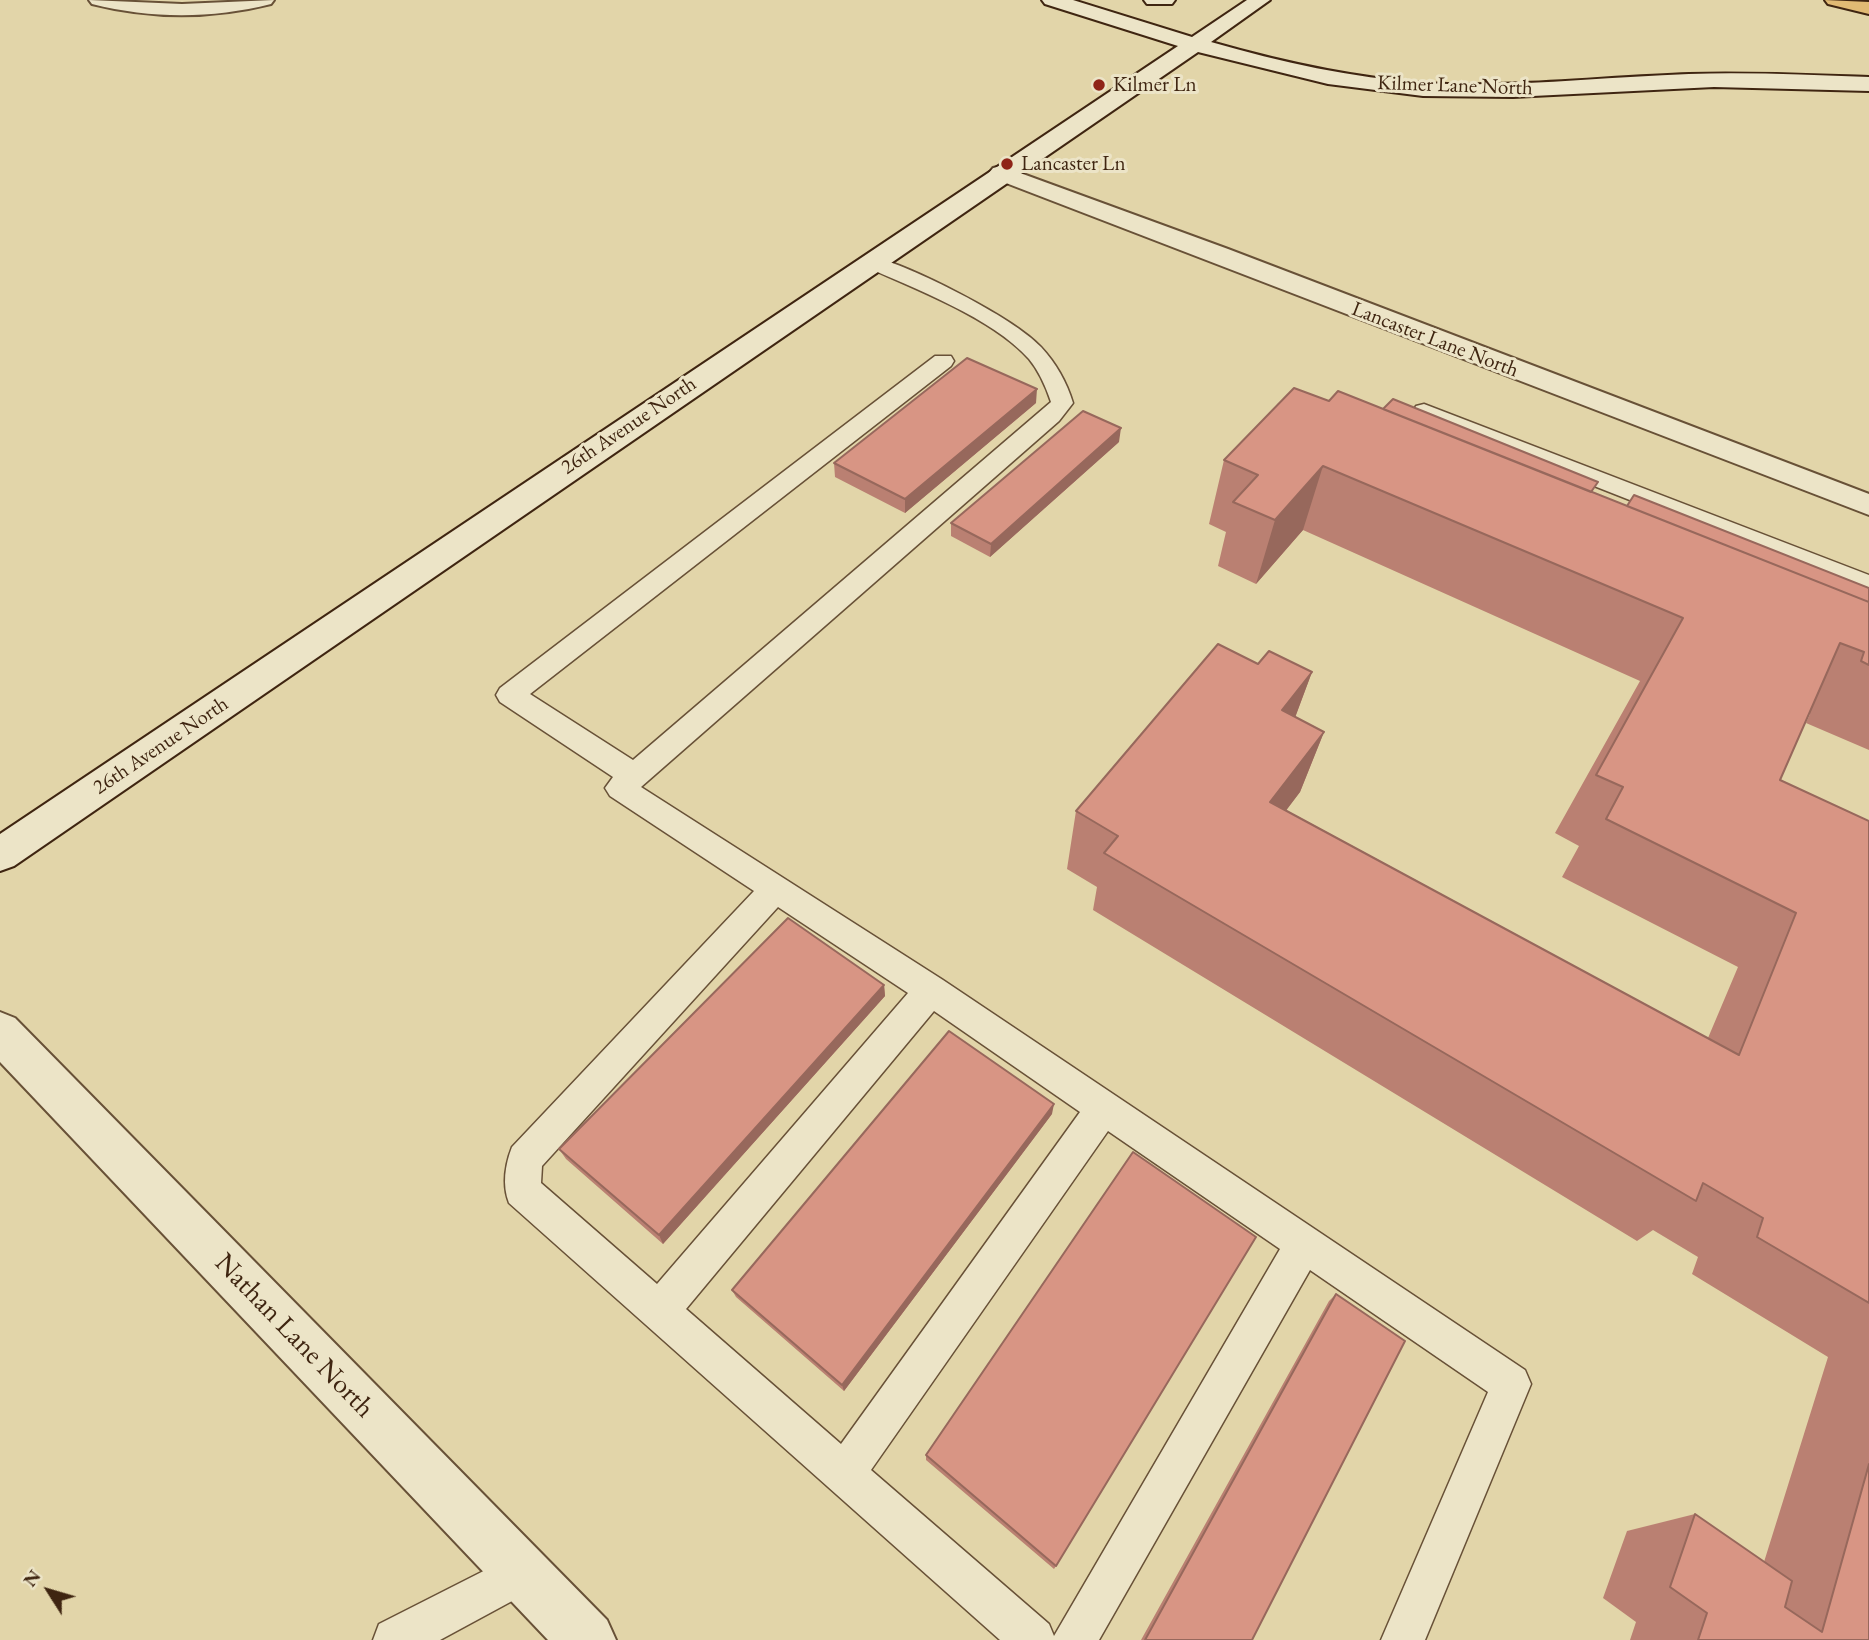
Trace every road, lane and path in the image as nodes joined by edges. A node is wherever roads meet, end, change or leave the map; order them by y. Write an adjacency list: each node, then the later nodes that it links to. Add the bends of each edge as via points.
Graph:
1 (99, 0): 2 (street, via 166,10)
2 (264, 0)
3 (1052, 0): 9 (street, Kilmer Lane North)
4 (1154, 0): 5 (street)
5 (1165, 0)
6 (1260, 0): 9 (street, 26th Avenue North)
7 (1835, 0): 8 (highway)
8 (1869, 8)
9 (1196, 44): 10 (street, Kilmer Lane North, via 1296,71 1421,89 1497,91 1770,80); 11 (street, 26th Avenue North)
10 (1869, 84)
11 (1001, 173): 12 (street, 26th Avenue North); 15 (street, Lancaster Lane North)
12 (871, 262): 17 (lane, via 953,298 1031,349 1057,387 1062,404); 18 (street, 26th Avenue North)
13 (943, 361): 17 (lane, via 510,695)
14 (1424, 411): 16 (lane)
15 (1869, 505)
16 (1869, 585)
17 (634, 776): 19 (lane, via 620,788)
18 (0, 855)
19 (775, 889): 20 (lane); 24 (lane, via 525,1159 522,1190)
20 (931, 990): 22 (lane); 24 (lane)
21 (0, 1032): 26 (street, Nathan Lane North)
22 (1104, 1108): 23 (lane); 25 (lane)
23 (1304, 1244): 30 (lane); 31 (lane, via 1511,1384)
24 (659, 1311): 25 (lane)
25 (844, 1474): 29 (lane)
26 (523, 1572): 27 (lane); 28 (street, Nathan Lane North)
27 (395, 1640)
28 (587, 1640)
29 (1032, 1640)
30 (1074, 1640)
31 (1403, 1640)

